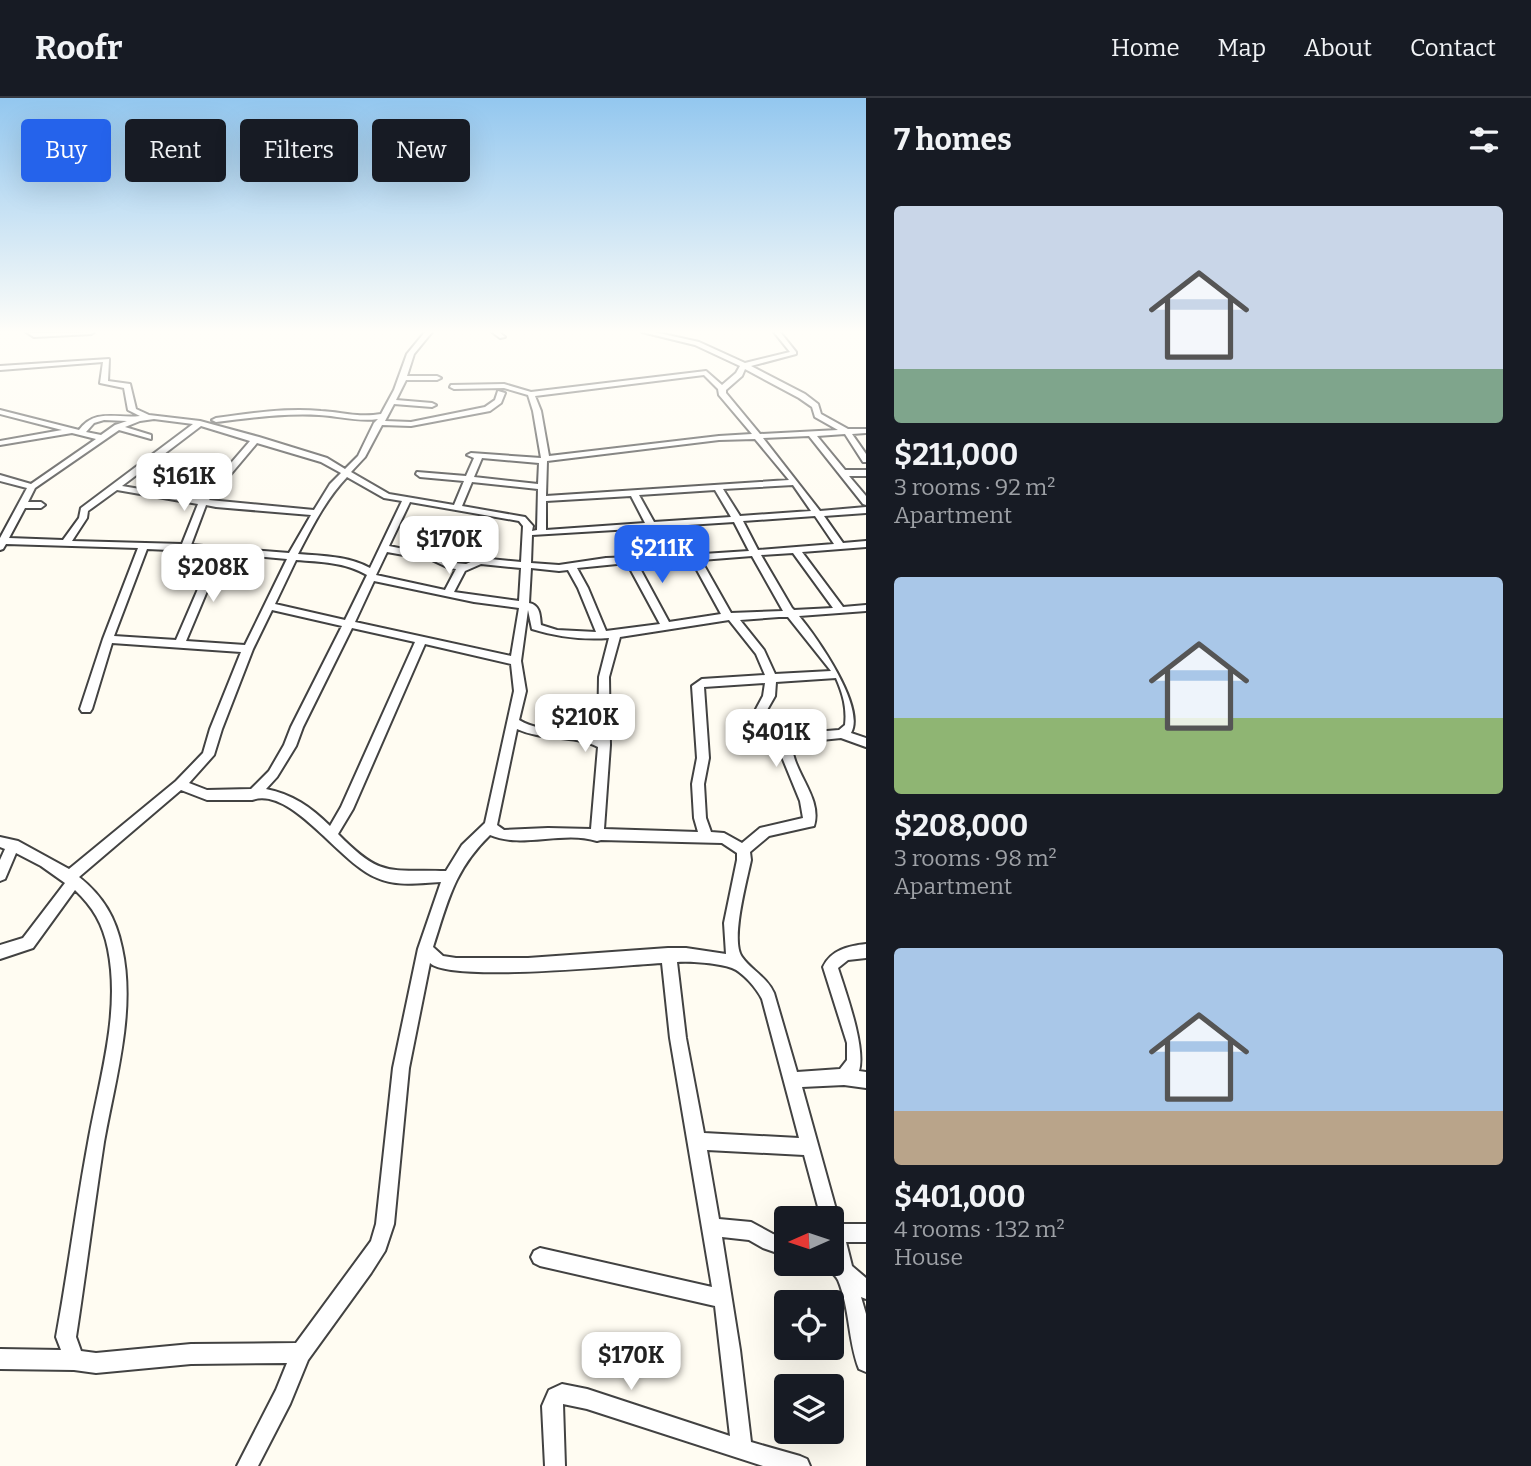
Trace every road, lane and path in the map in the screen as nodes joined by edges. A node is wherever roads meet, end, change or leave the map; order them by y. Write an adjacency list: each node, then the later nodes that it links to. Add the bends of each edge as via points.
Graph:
1 (129, 396): 10 (street, via 132,410)
2 (394, 396): 7 (street)
3 (500, 396): 11 (street, via 487,409 411,424)
4 (532, 396): 24 (street)
5 (725, 396): 19 (street)
6 (802, 396): 17 (street, via 815,406 818,415)
7 (391, 402): 8 (street); 11 (street)
8 (432, 405)
9 (0, 412): 15 (street)
10 (144, 418): 13 (street); 14 (street); 15 (street, via 100,418)
11 (380, 419): 12 (street, via 257,413); 26 (street, via 361,457)
12 (216, 420)
13 (200, 423): 22 (street); 36 (street)
14 (118, 427): 20 (street); 21 (street)
15 (80, 430): 21 (street); 23 (street)
16 (866, 431): 17 (street)
17 (848, 432): 18 (street); 25 (street)
18 (811, 433): 19 (street); 30 (street)
19 (757, 436): 24 (street); 34 (street)
20 (148, 437)
21 (101, 438): 28 (street)
22 (256, 439): 26 (street); 41 (street)
23 (0, 443)
24 (544, 460): 33 (street, via 475,455); 37 (street)
25 (866, 460)
26 (346, 470): 42 (street, via 373,490); 49 (street)
27 (866, 473): 30 (street)
28 (48, 474): 32 (street); 35 (street)
29 (420, 474): 33 (street)
30 (842, 474): 43 (street)
31 (0, 478): 35 (street)
32 (61, 478)
33 (468, 480): 37 (street); 46 (street)
34 (795, 482): 38 (street); 48 (street)
35 (32, 487): 44 (street)
36 (115, 487): 41 (street); 54 (street, via 84,510)
37 (542, 487): 40 (street)
38 (718, 488): 39 (street); 50 (street)
39 (634, 493): 40 (street); 51 (street)
40 (542, 499): 52 (street)
41 (204, 500): 49 (street); 59 (street)
42 (406, 500): 46 (street); 60 (street)
43 (866, 502)
44 (21, 505): 45 (street); 55 (street)
45 (41, 505)
46 (457, 508): 53 (street, via 522,519)
47 (866, 510): 48 (street)
48 (816, 512): 50 (street); 58 (street)
49 (317, 513): 64 (street)
50 (739, 519): 51 (street); 63 (street)
51 (651, 526): 52 (street); 66 (street)
52 (541, 533): 53 (street)
53 (527, 534): 68 (street)
54 (66, 543): 55 (street); 57 (street)
55 (2, 544)
56 (866, 544): 58 (street)
57 (144, 545): 59 (street); 83 (street)
58 (840, 545): 61 (street)
59 (185, 547): 62 (street)
60 (383, 548): 69 (street); 71 (street)
61 (796, 550): 63 (street); 76 (street)
62 (219, 551): 64 (street); 85 (street)
63 (755, 553): 65 (street); 77 (street)
64 (293, 556): 71 (street, via 351,563); 74 (street)
65 (695, 558): 66 (street); 78 (street)
66 (670, 560): 67 (street)
67 (631, 561): 70 (street); 80 (street)
68 (526, 564): 69 (street, via 494,560); 70 (street, via 546,569); 73 (street)
69 (464, 566): 72 (street)
70 (571, 567): 82 (street)
71 (370, 575): 72 (street); 79 (street)
72 (449, 592): 73 (street)
73 (524, 605): 82 (street, via 533,608 534,625 540,629); 87 (street)
74 (270, 606): 79 (street); 86 (street)
75 (866, 608): 76 (street)
76 (841, 611): 77 (street)
77 (791, 614): 78 (street); 88 (street, via 819,644)
78 (730, 617): 80 (street); 89 (street, via 761,652)
79 (347, 624): 84 (street); 97 (street, via 290,746 273,774)
80 (665, 624): 81 (street)
81 (616, 632): 82 (street); 95 (street, via 604,677)
82 (601, 634)
83 (107, 639): 85 (street); 90 (street)
84 (421, 641): 87 (street); 99 (street, via 337,828)
85 (179, 645): 86 (street)
86 (248, 649): 96 (street, via 208,755)
87 (516, 661): 91 (street, via 520,691)
88 (838, 674): 89 (street); 92 (street, via 852,713 851,727)
89 (769, 678): 93 (street, via 769,697 761,711); 101 (street, via 698,686 703,758 698,784)
90 (86, 709)
91 (514, 722): 95 (street, via 527,731 584,736); 98 (street)
92 (842, 734): 93 (street); 94 (street)
93 (787, 739): 103 (street, via 786,750 804,791 809,822 765,832)
94 (864, 744)
95 (604, 745): 100 (street)
96 (180, 784): 97 (street, via 208,797); 106 (street)
97 (251, 795): 99 (street, via 278,796)
98 (491, 825): 100 (street, via 503,835); 105 (street, via 467,849)
99 (330, 833): 105 (street, via 379,873)
100 (597, 836): 101 (street)
101 (706, 838): 103 (street, via 724,838)
102 (7, 844): 104 (street); 106 (street)
103 (743, 850): 111 (street, via 730,937)
104 (0, 876)
105 (450, 877): 107 (street)
106 (70, 880): 109 (street, via 28,943); 129 (street, via 95,899 108,920 119,964 116,1034 66,1337)
107 (425, 949): 110 (street, via 439,962 456,965); 127 (street, via 401,1068 379,1245)
108 (866, 951): 112 (street, via 849,953 830,967 855,1042 855,1063)
109 (0, 952)
110 (668, 955): 111 (street); 115 (street)
111 (737, 962): 113 (street, via 752,973 769,998)
112 (844, 1077): 113 (street); 114 (street)
113 (792, 1080): 116 (street)
114 (866, 1080)
115 (697, 1141): 116 (street); 118 (street)
116 (809, 1147): 117 (street)
117 (826, 1206)
118 (713, 1227): 121 (street, via 751,1231); 126 (street)
119 (844, 1228): 120 (street)
120 (866, 1233)
121 (774, 1243)
122 (540, 1257): 126 (street)
123 (844, 1270): 125 (street)
124 (842, 1276): 130 (street)
125 (866, 1290)
126 (723, 1300): 131 (street)
127 (301, 1353): 129 (street, via 191,1354 96,1363); 132 (street)
128 (0, 1359): 129 (street)
129 (74, 1360)
130 (866, 1362)
131 (742, 1450): 133 (street, via 562,1394 552,1406); 134 (street)
132 (247, 1466)
133 (555, 1466)
134 (800, 1466)

